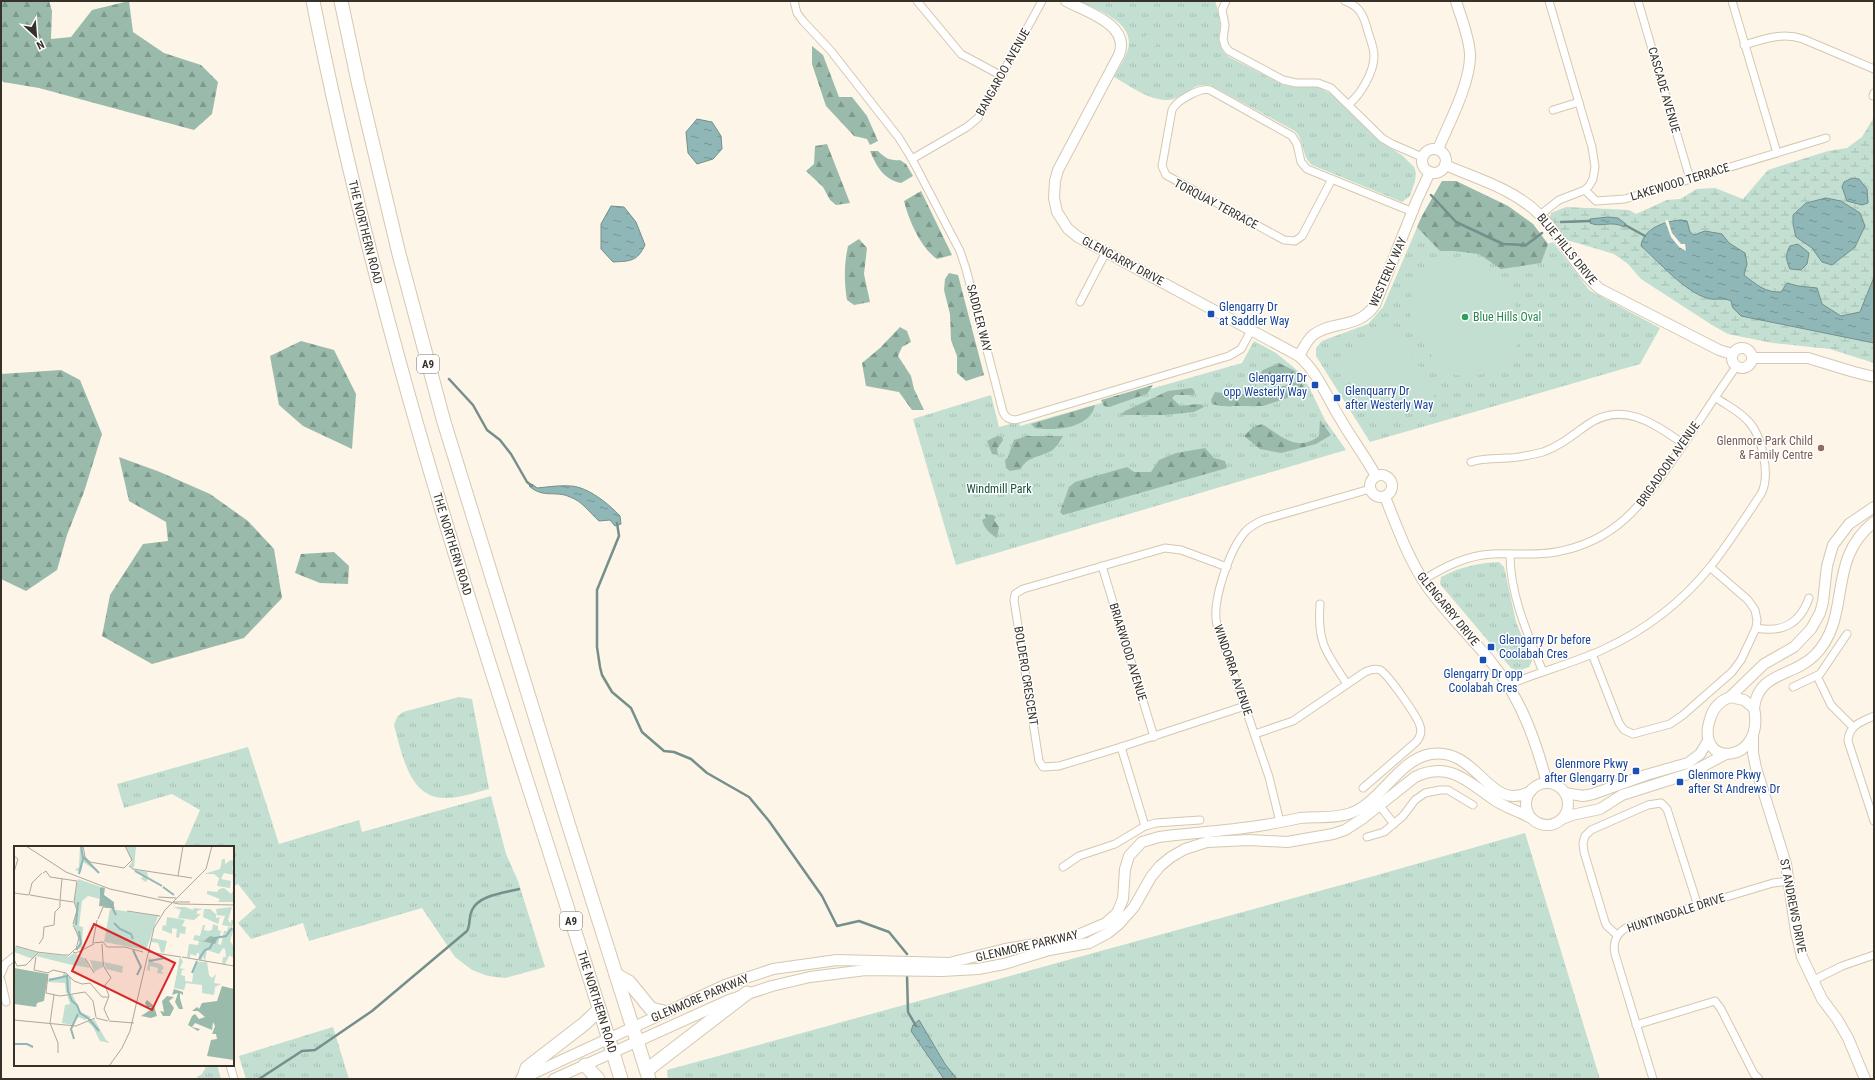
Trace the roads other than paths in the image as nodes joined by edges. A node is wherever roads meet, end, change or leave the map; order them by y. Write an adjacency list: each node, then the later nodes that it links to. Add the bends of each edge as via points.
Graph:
1 (313, 1): 104 (highway, THE NORTHERN ROAD / A9, via 367,242 407,391)
2 (341, 1): 99 (highway, A9, via 399,254 444,422)
3 (794, 1): 23 (street, SADDLER WAY, via 797,13 803,21 831,51)
4 (918, 1): 15 (street, via 961,54)
5 (1042, 1): 15 (street, BANGAROO AVENUE)
6 (1066, 1): 31 (main road, GLENGARRY DRIVE, via 1111,26 1118,32 1121,41 1119,55 1058,170 1054,191 1057,212 1068,229 1078,238)
7 (1226, 1): 17 (street, via 1222,8 1225,25 1223,41 1229,51 1286,81 1325,85)
8 (1345, 1): 17 (street, via 1355,6 1362,14 1374,56 1361,92)
9 (1456, 1): 20 (main road, via 1469,47 1469,67 1466,82)
10 (1549, 1): 16 (street)
11 (1638, 1): 27 (street, CASCADE AVENUE)
12 (1732, 1): 13 (street)
13 (1744, 45): 14 (street, via 1775,36 1792,36); 21 (street)
14 (1874, 69)
15 (1002, 76): 23 (street, BANGAROO AVENUE, via 978,118)
16 (1579, 102): 18 (street); 28 (street, via 1594,157 1594,174 1591,184)
17 (1349, 104): 22 (street, via 1384,140)
18 (1553, 110)
19 (1826, 138): 21 (street, LAKEWOOD TERRACE)
20 (1438, 149): 22 (main road, via 1430,149); 24 (main road, via 1446,157)
21 (1777, 153): 27 (street, LAKEWOOD TERRACE)
22 (1422, 157): 25 (main road, via 1424,168)
23 (912, 158): 33 (street, SADDLER WAY, via 962,257 1003,412 1008,418 1020,419 1229,356 1241,349)
24 (1445, 165): 25 (main road, via 1441,171); 30 (main road, BLUE HILLS DRIVE, via 1503,189 1518,197)
25 (1430, 172): 29 (main road, WESTERLY WAY)
26 (1332, 179): 26 (street, TORQUAY TERRACE, via 1304,166 1296,141 1289,133 1210,90 1197,91 1176,104 1172,110 1162,166 1166,175 1284,240 1295,240 1302,236); 29 (street, TORQUAY TERRACE)
27 (1690, 179): 28 (street, LAKEWOOD TERRACE, via 1625,199 1596,201)
28 (1585, 190): 30 (street, via 1559,200)
29 (1414, 212): 35 (main road, WESTERLY WAY, via 1373,309 1359,320 1316,333)
30 (1540, 215): 34 (main road, BLUE HILLS DRIVE, via 1590,280 1600,289 1719,350)
31 (1106, 252): 32 (street); 33 (main road, GLENGARRY DRIVE)
32 (1080, 302)
33 (1252, 329): 35 (main road, GLENGARRY DRIVE)
34 (1732, 354): 36 (main road, via 1736,349 1746,348); 37 (main road, via 1732,361)
35 (1299, 356): 42 (main road, GLENGARRY DRIVE, via 1316,375)
36 (1753, 358): 37 (main road, via 1747,367); 38 (main road, via 1808,358)
37 (1736, 367): 39 (street, BRIGADOON AVENUE)
38 (1874, 377)
39 (1715, 397): 40 (street, BRIGADOON AVENUE); 50 (street, via 1754,428 1765,466 1766,480 1761,494)
40 (1684, 444): 41 (street, via 1646,420 1617,414 1597,419 1546,451); 47 (street, BRIGADOON AVENUE, via 1646,499 1612,530 1583,545 1560,552)
41 (1471, 462)
42 (1376, 476): 43 (main road, via 1370,483); 44 (main road, via 1383,475 1392,481 1392,489)
43 (1370, 489): 44 (main road, via 1374,495); 49 (street, WINDORRA AVENUE, via 1257,523 1246,530 1239,540)
44 (1385, 497): 51 (main road, GLENGARRY DRIVE, via 1403,543)
45 (1874, 507): 62 (main road, via 1844,528 1833,545 1827,566 1823,602 1811,629 1794,647 1764,664)
46 (1874, 522): 64 (main road, via 1862,532 1849,554 1843,570 1834,622 1824,644 1800,667 1763,685)
47 (1510, 554): 51 (street, BRIGADOON AVENUE, via 1467,558); 57 (street, via 1518,604)
48 (1102, 566): 49 (street, BOLDERO CRESCENT, via 1155,550 1173,548); 69 (street, BRIARWOOD AVENUE); 71 (street, BOLDERO CRESCENT, via 1023,589 1016,594 1014,600 1040,764 1047,768 1059,766)
49 (1227, 567): 63 (street, WINDORRA AVENUE, via 1216,602 1215,616)
50 (1710, 567): 54 (street, via 1753,605 1757,616); 56 (street, via 1680,599 1657,618 1629,636)
51 (1423, 580): 60 (main road, GLENGARRY DRIVE)
52 (1809, 598): 54 (street, via 1801,615 1787,626 1772,630)
53 (1320, 604): 59 (street, via 1319,625 1322,643)
54 (1756, 628): 56 (street, via 1738,665 1716,687 1674,722 1636,734 1626,732 1621,726)
55 (1847, 634): 58 (street)
56 (1592, 654): 57 (street)
57 (1542, 672): 60 (street)
58 (1818, 676): 61 (street); 66 (street, via 1831,705)
59 (1347, 684): 67 (street, via 1293,721); 75 (street, via 1370,670 1377,669 1383,672 1421,729 1417,742)
60 (1508, 685): 74 (main road, GLENGARRY DRIVE, via 1529,726)
61 (1794, 687)
62 (1730, 697): 64 (main road, via 1741,698); 70 (main road, via 1713,711 1708,724)
63 (1245, 706): 67 (street, WINDORRA AVENUE); 69 (street, BOLDERO CRESCENT)
64 (1754, 708): 68 (main road, via 1756,720)
65 (1874, 716): 66 (street)
66 (1853, 727): 83 (street, via 1848,738 1849,748)
67 (1255, 734): 84 (street, WINDORRA AVENUE, via 1271,783)
68 (1753, 735): 72 (main road, via 1744,748); 73 (main road, ST ANDREWS DRIVE)
69 (1154, 737): 71 (street, BOLDERO CRESCENT)
70 (1708, 741): 72 (main road, via 1717,751); 77 (main road, via 1700,754 1688,763 1593,794 1583,796)
71 (1121, 747): 86 (street)
72 (1730, 754): 73 (main road, via 1748,758); 81 (main road, via 1688,774 1622,795 1600,809)
73 (1756, 768): 91 (main road, ST ANDREWS DRIVE, via 1784,856)
74 (1547, 783): 76 (main road); 77 (main road, via 1557,786)
75 (1363, 788)
76 (1531, 791): 80 (main road, via 1525,806); 84 (main road, GLENMORE PARKWAY, via 1518,797 1505,795 1498,792 1460,759 1447,754 1433,754 1413,762 1365,805 1353,812)
77 (1565, 793): 81 (main road, via 1568,805)
78 (1473, 805): 85 (street, via 1448,790 1425,793 1414,800 1406,814)
79 (1380, 806): 80 (main road, GLENMORE PARKWAY, via 1415,777 1432,771 1444,771 1459,776 1500,804); 85 (street); 89 (main road, GLENMORE PARKWAY, via 1357,823 1334,834 1287,842)
80 (1529, 817): 81 (main road, via 1544,826)
81 (1562, 819)
82 (1200, 820): 86 (street)
83 (1874, 821)
84 (1280, 822): 87 (main road, GLENMORE PARKWAY)
85 (1394, 824): 88 (street, via 1383,832)
86 (1145, 826): 90 (street, via 1115,844 1083,854)
87 (1229, 830): 89 (main road); 97 (main road, GLENMORE PARKWAY, via 1155,838 1139,845 1132,852 1126,865 1123,899 1119,910 1110,920 1098,927 1066,939 1004,949 957,962)
88 (1367, 837)
89 (1230, 841): 97 (main road, GLENMORE PARKWAY, via 1192,846 1171,857 1156,871 1124,919 1114,929 1092,941 978,969 950,971)
90 (1063, 867)
91 (1789, 881): 92 (street, HUNTINGDALE DRIVE, via 1773,883); 101 (main road, ST ANDREWS DRIVE, via 1798,944 1804,964)
92 (1698, 906): 93 (street, HUNTINGDALE DRIVE, via 1630,926); 93 (street, via 1669,812 1662,803 1648,805 1591,830 1584,839 1584,852 1605,922)
93 (1618, 935): 106 (street, HUNTINGDALE DRIVE, via 1614,954)
94 (1874, 955): 101 (street, via 1842,966)
95 (14, 957): 98 (street, via 5,964)
96 (894, 966): 97 (main road, GLENMORE PARKWAY); 102 (main road, GLENMORE PARKWAY, via 810,977); 105 (main road, GLENMORE PARKWAY, via 837,960 785,966 725,985)
97 (919, 967)
98 (1, 974)
99 (616, 975): 105 (highway, via 629,982 651,1009); 107 (highway, A9)
100 (1, 980): 103 (street)
101 (1814, 980): 121 (main road, ST ANDREWS DRIVE, via 1822,999 1848,1038)
102 (747, 993): 109 (main road, GLENMORE PARKWAY); 113 (highway)
103 (6, 1002)
104 (599, 1010): 108 (highway, THE NORTHERN ROAD / A9); 114 (highway, via 527,1068)
105 (664, 1012): 107 (main road, GLENMORE PARKWAY)
106 (1636, 1025): 119 (street, HUNTINGDALE DRIVE); 120 (street, via 1714,1001 1721,1009 1754,1074)
107 (633, 1027): 108 (main road, GLENMORE PARKWAY); 109 (highway, A9)
108 (609, 1038): 110 (highway, THE NORTHERN ROAD / A9); 114 (main road, GLENMORE PARKWAY)
109 (637, 1041): 110 (main road, GLENMORE PARKWAY); 113 (highway, A9)
110 (613, 1052): 111 (main road, GLENMORE PARKWAY); 118 (highway, THE NORTHERN ROAD / A9)
111 (585, 1065): 116 (main road, GLENMORE PARKWAY); 117 (highway)
112 (230, 1066): 115 (street)
113 (648, 1075)
114 (522, 1078)
115 (234, 1079)
116 (554, 1079)
117 (598, 1079)
118 (621, 1079)
119 (1652, 1079)
120 (1759, 1079)
121 (1865, 1079)

